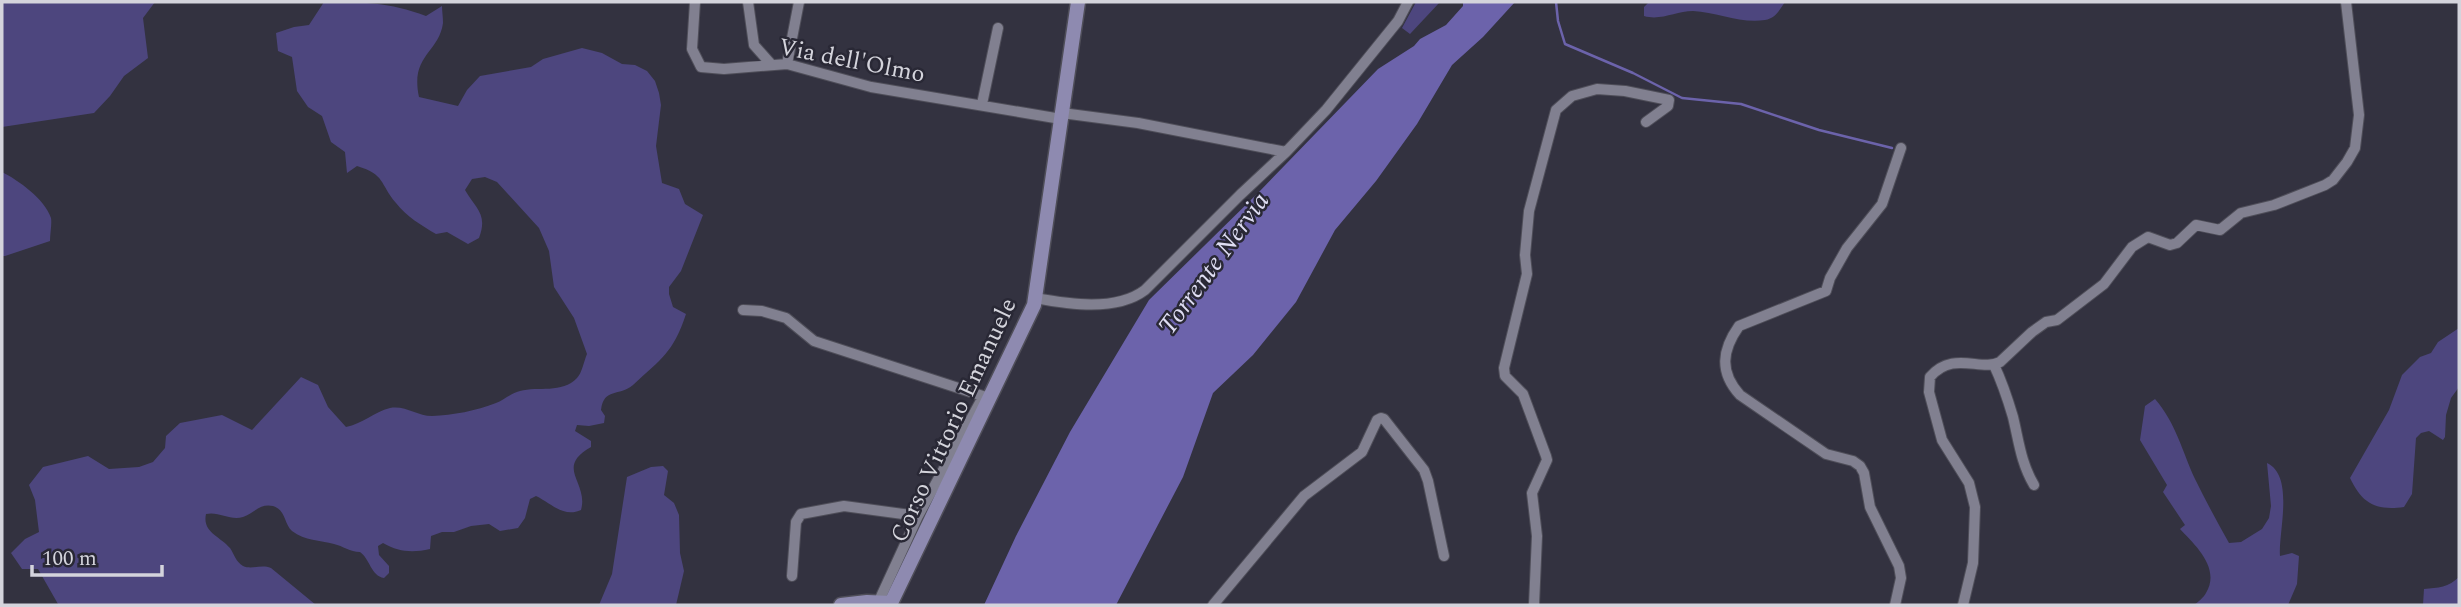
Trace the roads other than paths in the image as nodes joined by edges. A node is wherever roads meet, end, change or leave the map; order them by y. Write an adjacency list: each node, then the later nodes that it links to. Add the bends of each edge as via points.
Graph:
1 (695, 2): 8 (street, Via dell'Olmo, via 692,49 701,67)
2 (748, 2): 8 (street, via 754,45)
3 (799, 2): 9 (street)
4 (1078, 2): 11 (main road, Corso Vittorio Emanuele)
5 (1408, 2): 14 (street, via 1398,21 1326,110)
6 (2346, 2): 17 (street, via 2358,134 2355,148 2333,180 2293,199 2241,213 2220,230 2196,225 2170,245 2142,239 2104,284 2057,320 2032,332)
7 (998, 27): 10 (street)
8 (771, 64): 9 (street, Via dell'Olmo)
9 (787, 64): 10 (street, Via dell'Olmo, via 871,87)
10 (982, 104): 11 (street, Via dell'Olmo)
11 (1062, 116): 14 (street, Via dell'Olmo, via 1138,124); 15 (main road, Corso Vittorio Emanuele)
12 (1646, 122): 27 (street, via 1668,106 1669,100 1608,89 1582,92 1563,103 1552,118 1529,211 1527,275 1504,368 1505,376 1523,394 1547,460 1532,493 1537,536)
13 (1901, 148): 28 (street, via 1882,204 1847,248 1826,292 1739,326 1723,367 1740,396 1826,453 1860,466 1870,507 1899,566)
14 (1286, 152): 15 (street, via 1137,296 1101,303)
15 (1035, 298): 18 (main road, Corso Vittorio Emanuele)
16 (743, 310): 18 (street, via 786,318 814,341)
17 (1994, 365): 20 (street); 29 (street, via 1956,363 1934,371 1928,383 1942,440 1969,483 1975,507 1973,563)
18 (986, 397): 19 (main road, Corso Vittorio Emanuele)
19 (958, 453): 21 (street); 24 (main road, Corso Vittorio Emanuele)
20 (2034, 485)
21 (918, 516): 23 (street, via 844,506 801,514 796,522); 24 (street)
22 (1444, 556): 26 (street, via 1424,470 1381,418 1362,452 1304,496)
23 (792, 576)
24 (884, 604): 25 (main road)
25 (841, 605)
26 (1213, 605)
27 (1534, 605)
28 (1895, 605)
29 (1963, 605)

